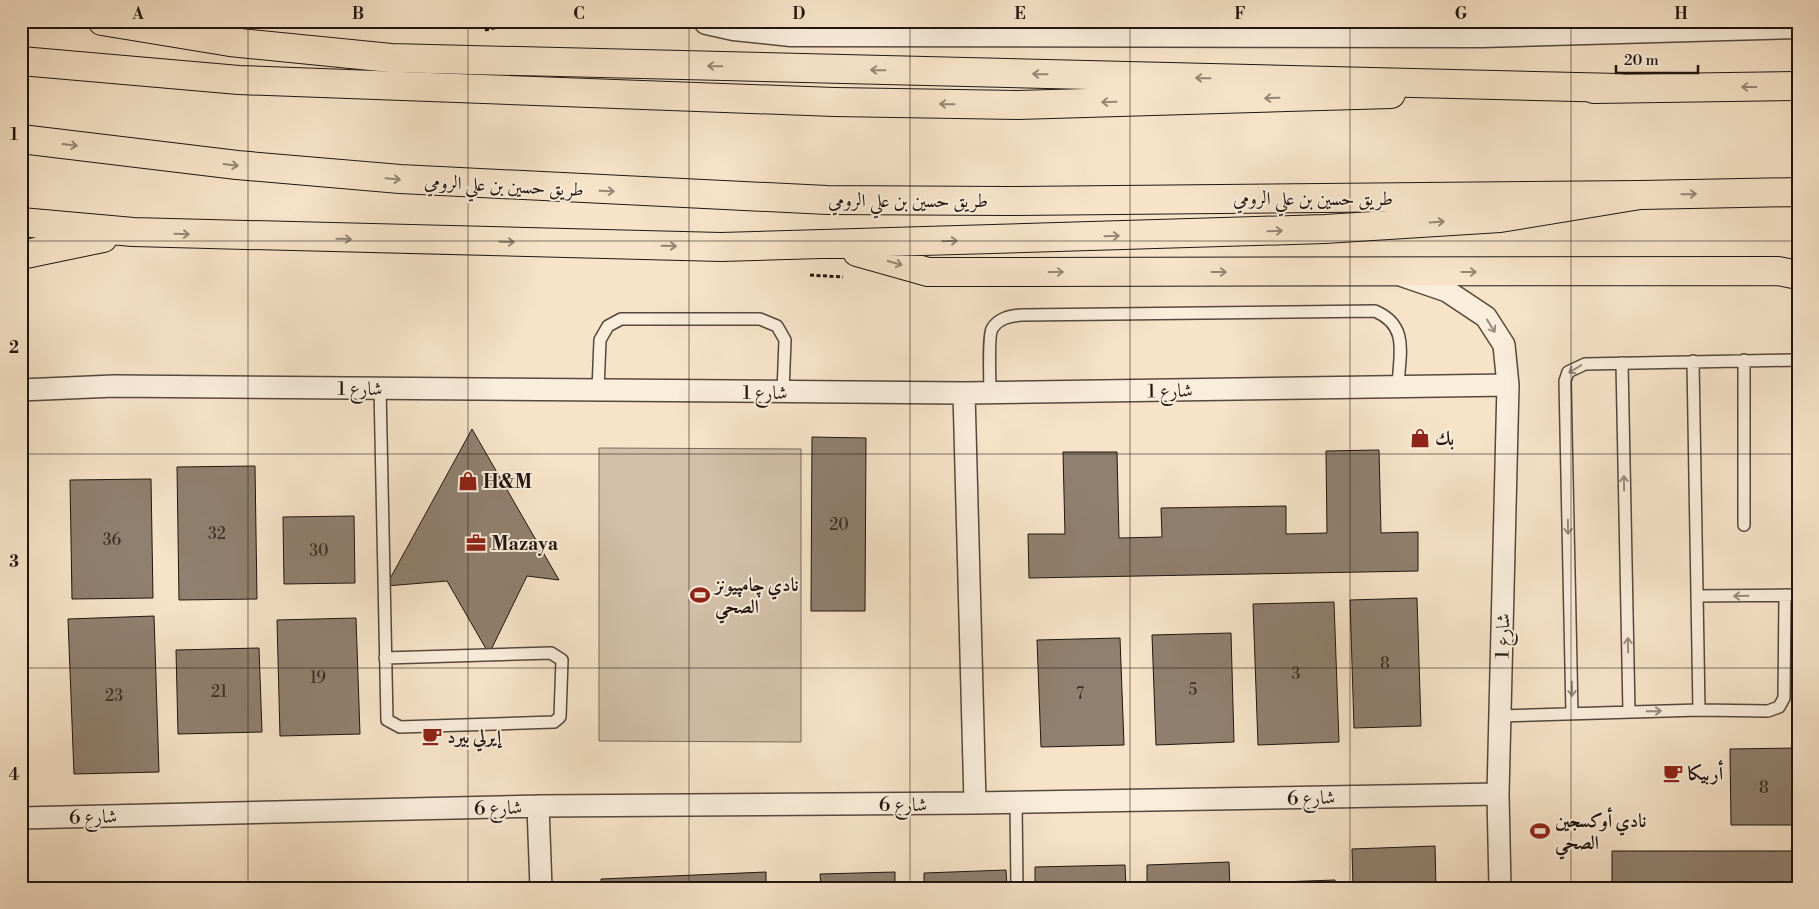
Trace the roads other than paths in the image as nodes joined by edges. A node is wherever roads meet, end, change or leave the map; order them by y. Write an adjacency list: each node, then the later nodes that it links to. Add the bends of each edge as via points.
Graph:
1 (102, 21): 7 (highway, one-way to 1, via 391,58 230,42)
2 (708, 21): 4 (street, via 734,28 791,33)
3 (1798, 25): 4 (street)
4 (1482, 28)
5 (21, 61): 7 (highway, one-way to 5, via 1018,105 436,89 249,80)
6 (1798, 86): 7 (highway, one-way to 7)
7 (1619, 88)
8 (21, 139): 10 (highway, طريق حسين بن علي الرومي, one-way to 10, via 237,165 400,179 827,200)
9 (1798, 192): 10 (highway, طريق حسين بن علي الرومي, one-way to 9)
10 (1640, 195): 13 (highway, one-way to 10, via 1326,229 1500,218)
11 (21, 222): 12 (highway)
12 (133, 232): 13 (highway, one-way to 13, via 721,247); 14 (highway)
13 (831, 244): 15 (highway, one-way to 15, via 928,272)
14 (21, 255)
15 (1388, 272): 16 (highway, one-way to 16, via 1778,271); 21 (street, شارع 1, one-way to 21, via 1447,291 1486,317 1504,346)
16 (1798, 274)
17 (1744, 360): 18 (lane); 19 (lane); 29 (lane)
18 (1798, 360)
19 (1693, 361): 20 (lane); 32 (lane)
20 (1622, 362): 35 (lane, one-way to 20); 36 (lane, one-way to 36, via 1577,366 1568,372 1566,381)
21 (1508, 385): 22 (street, شارع 1); 37 (street, شارع 1)
22 (1398, 387): 28 (street, شارع 1); 28 (lane, via 1400,337 1389,317 1375,312 1022,315 998,321 990,331)
23 (380, 388): 24 (street, شارع 1, via 114,386); 25 (street, شارع 1); 33 (lane)
24 (21, 390)
25 (598, 390): 26 (street, شارع 1); 26 (lane, via 600,340 608,326 621,319 760,319 777,326 785,340)
26 (783, 392): 27 (street, شارع 1)
27 (964, 393): 28 (street, شارع 1); 40 (street)
28 (990, 393)
29 (1744, 525)
30 (1785, 595): 31 (lane); 32 (lane, one-way to 32); 34 (lane, via 1784,698 1779,707 1768,711)
31 (1798, 595)
32 (1697, 596): 34 (lane)
33 (385, 658): 33 (lane, via 387,720 400,727 554,722 560,717 562,660 551,653)
34 (1699, 710): 35 (lane, one-way to 34)
35 (1629, 712): 36 (lane)
36 (1572, 714): 37 (lane)
37 (1500, 716): 38 (street, شارع 1)
38 (1498, 794): 39 (street, شارع 6); 45 (street, شارع 1)
39 (1016, 802): 40 (street, شارع 6); 44 (lane)
40 (975, 803): 41 (street, شارع 6)
41 (538, 806): 42 (street, شارع 6); 43 (street)
42 (21, 818)
43 (541, 888)
44 (1017, 888)
45 (1500, 888)

